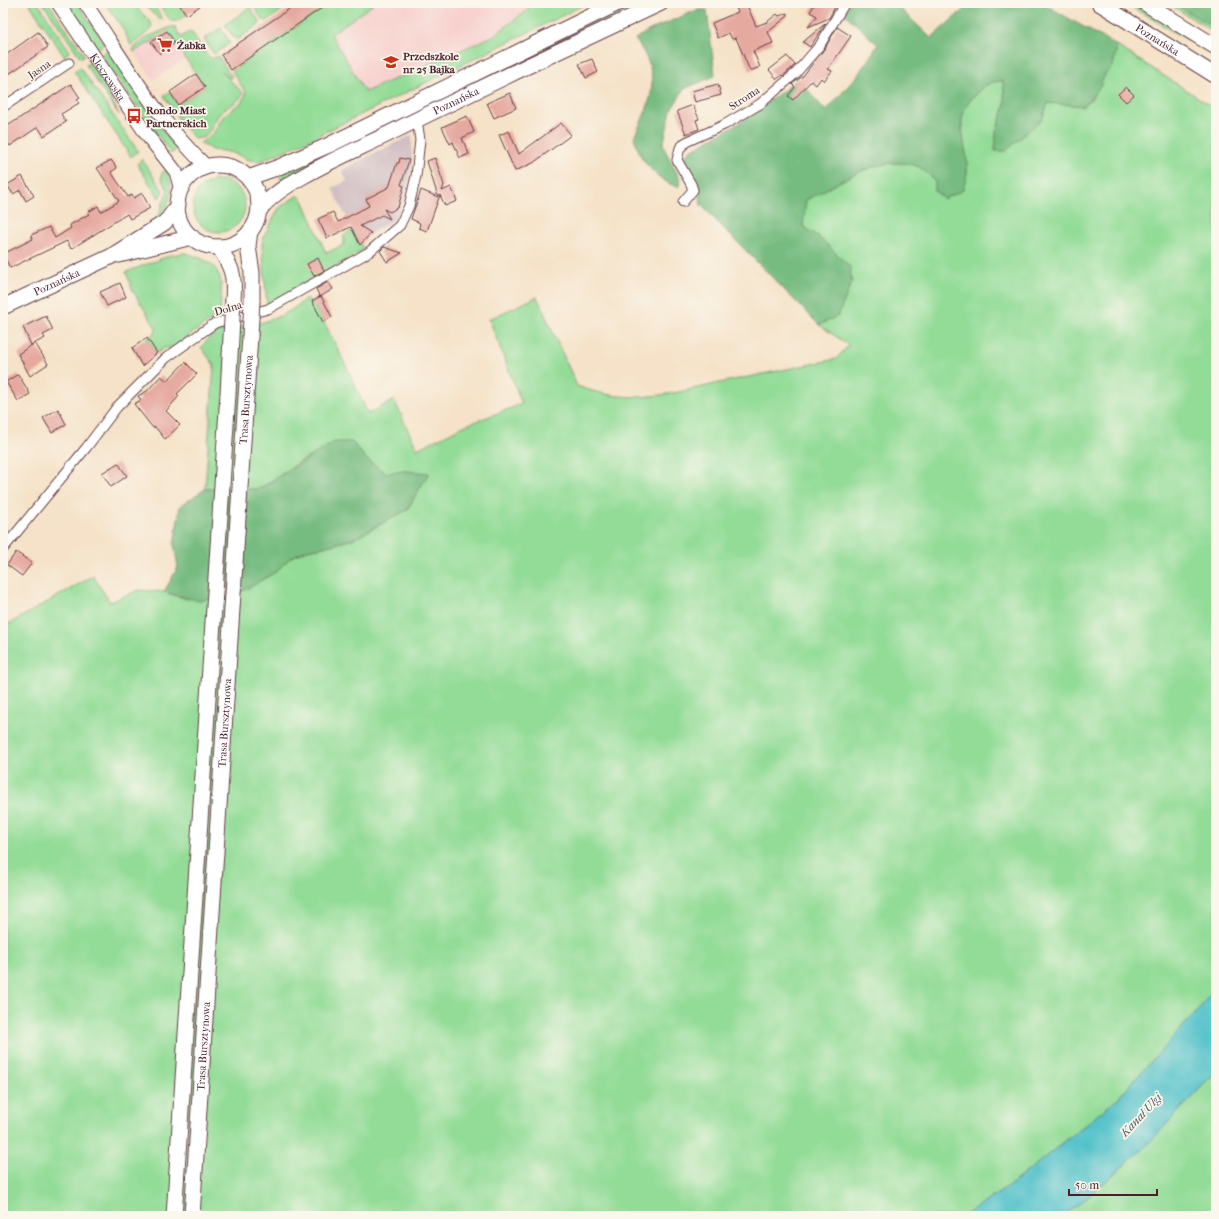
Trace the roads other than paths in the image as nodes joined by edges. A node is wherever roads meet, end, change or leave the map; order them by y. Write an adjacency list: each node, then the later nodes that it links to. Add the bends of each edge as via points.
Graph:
1 (58, 3): 15 (main road, Kleczewska, via 147,135 176,172)
2 (85, 3): 13 (main road, Kleczewska, via 165,122)
3 (618, 3): 14 (main road, Poznańska, via 323,148)
4 (661, 3): 12 (main road, Poznańska)
5 (846, 3): 16 (street, Stroma, via 820,45 796,74 760,104 724,125 686,142 680,148 677,160 693,190)
6 (1099, 3): 10 (main road, Poznańska)
7 (1145, 3): 8 (main road)
8 (1215, 46)
9 (69, 63): 11 (street, Jasna)
10 (1216, 76)
11 (3, 107)
12 (417, 120): 17 (main road, Poznańska, via 318,169 276,193 264,203); 23 (street, Dolna, via 420,140 416,176 409,206 400,225 369,252 268,309 215,323 166,358 118,406)
13 (207, 167): 14 (main road, via 229,167); 15 (main road, via 189,178)
14 (248, 178): 17 (main road, via 258,197)
15 (179, 198): 19 (main road, via 180,219); 21 (main road, Poznańska, via 170,218)
16 (683, 202)
17 (259, 212): 18 (main road)
18 (250, 232): 20 (main road, via 240,241); 25 (main road, Trasa Bursztynowa, bridge, via 248,246 252,272 252,301)
19 (192, 237): 20 (main road, via 204,245); 21 (main road, Poznańska)
20 (219, 247): 24 (main road, Trasa Bursztynowa, bridge, via 232,270 234,286)
21 (110, 257): 22 (main road, Poznańska)
22 (3, 307)
23 (3, 548)
24 (174, 1216)
25 (192, 1216)

